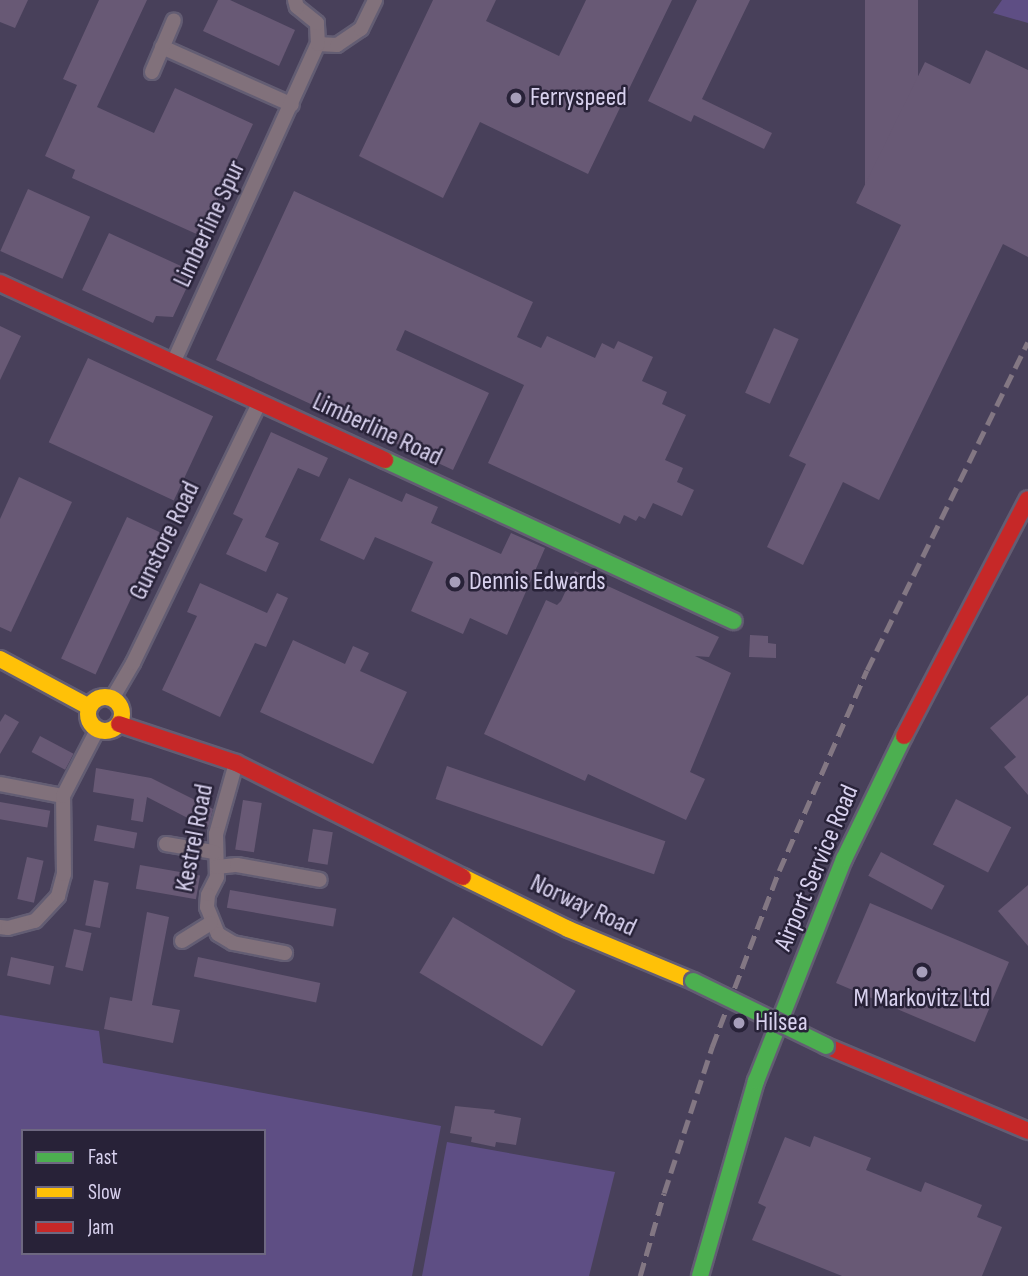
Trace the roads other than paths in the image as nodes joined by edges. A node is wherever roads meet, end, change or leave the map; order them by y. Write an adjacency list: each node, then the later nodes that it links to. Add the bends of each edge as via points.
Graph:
1 (295, 0): 4 (street, via 317,23)
2 (375, 0): 4 (street, via 361,29 337,45)
3 (174, 20): 5 (street)
4 (318, 44): 7 (street, Limberline Spur)
5 (162, 47): 6 (street); 7 (street)
6 (152, 72)
7 (292, 105): 9 (street, Limberline Spur)
8 (0, 283): 9 (street, Limberline Road)
9 (173, 363): 10 (street, Limberline Road)
10 (259, 403): 12 (street, Limberline Road); 14 (street, Gunstore Road)
11 (1028, 499): 29 (street, Airport Service Road, via 844,859 756,1081)
12 (734, 621)
13 (0, 659): 15 (street)
14 (112, 699): 15 (street, via 98,698); 16 (street, via 122,711)
15 (89, 707): 17 (street, via 89,721)
16 (119, 724): 17 (street, via 110,731); 18 (street, Norway Road)
17 (97, 730): 20 (street)
18 (236, 763): 22 (street, Kestrel Road); 28 (street, Norway Road, bridge, via 568,929)
19 (0, 784): 20 (street)
20 (63, 796): 25 (street, via 64,874 58,896 35,921)
21 (166, 844): 22 (street)
22 (216, 859): 23 (street); 24 (street, Kestrel Road, via 217,877 207,907)
23 (320, 880)
24 (211, 923): 26 (street); 27 (street, Kestrel Road, via 233,943)
25 (0, 926)
26 (182, 941)
27 (285, 953)
28 (1028, 1131)
29 (700, 1276)

